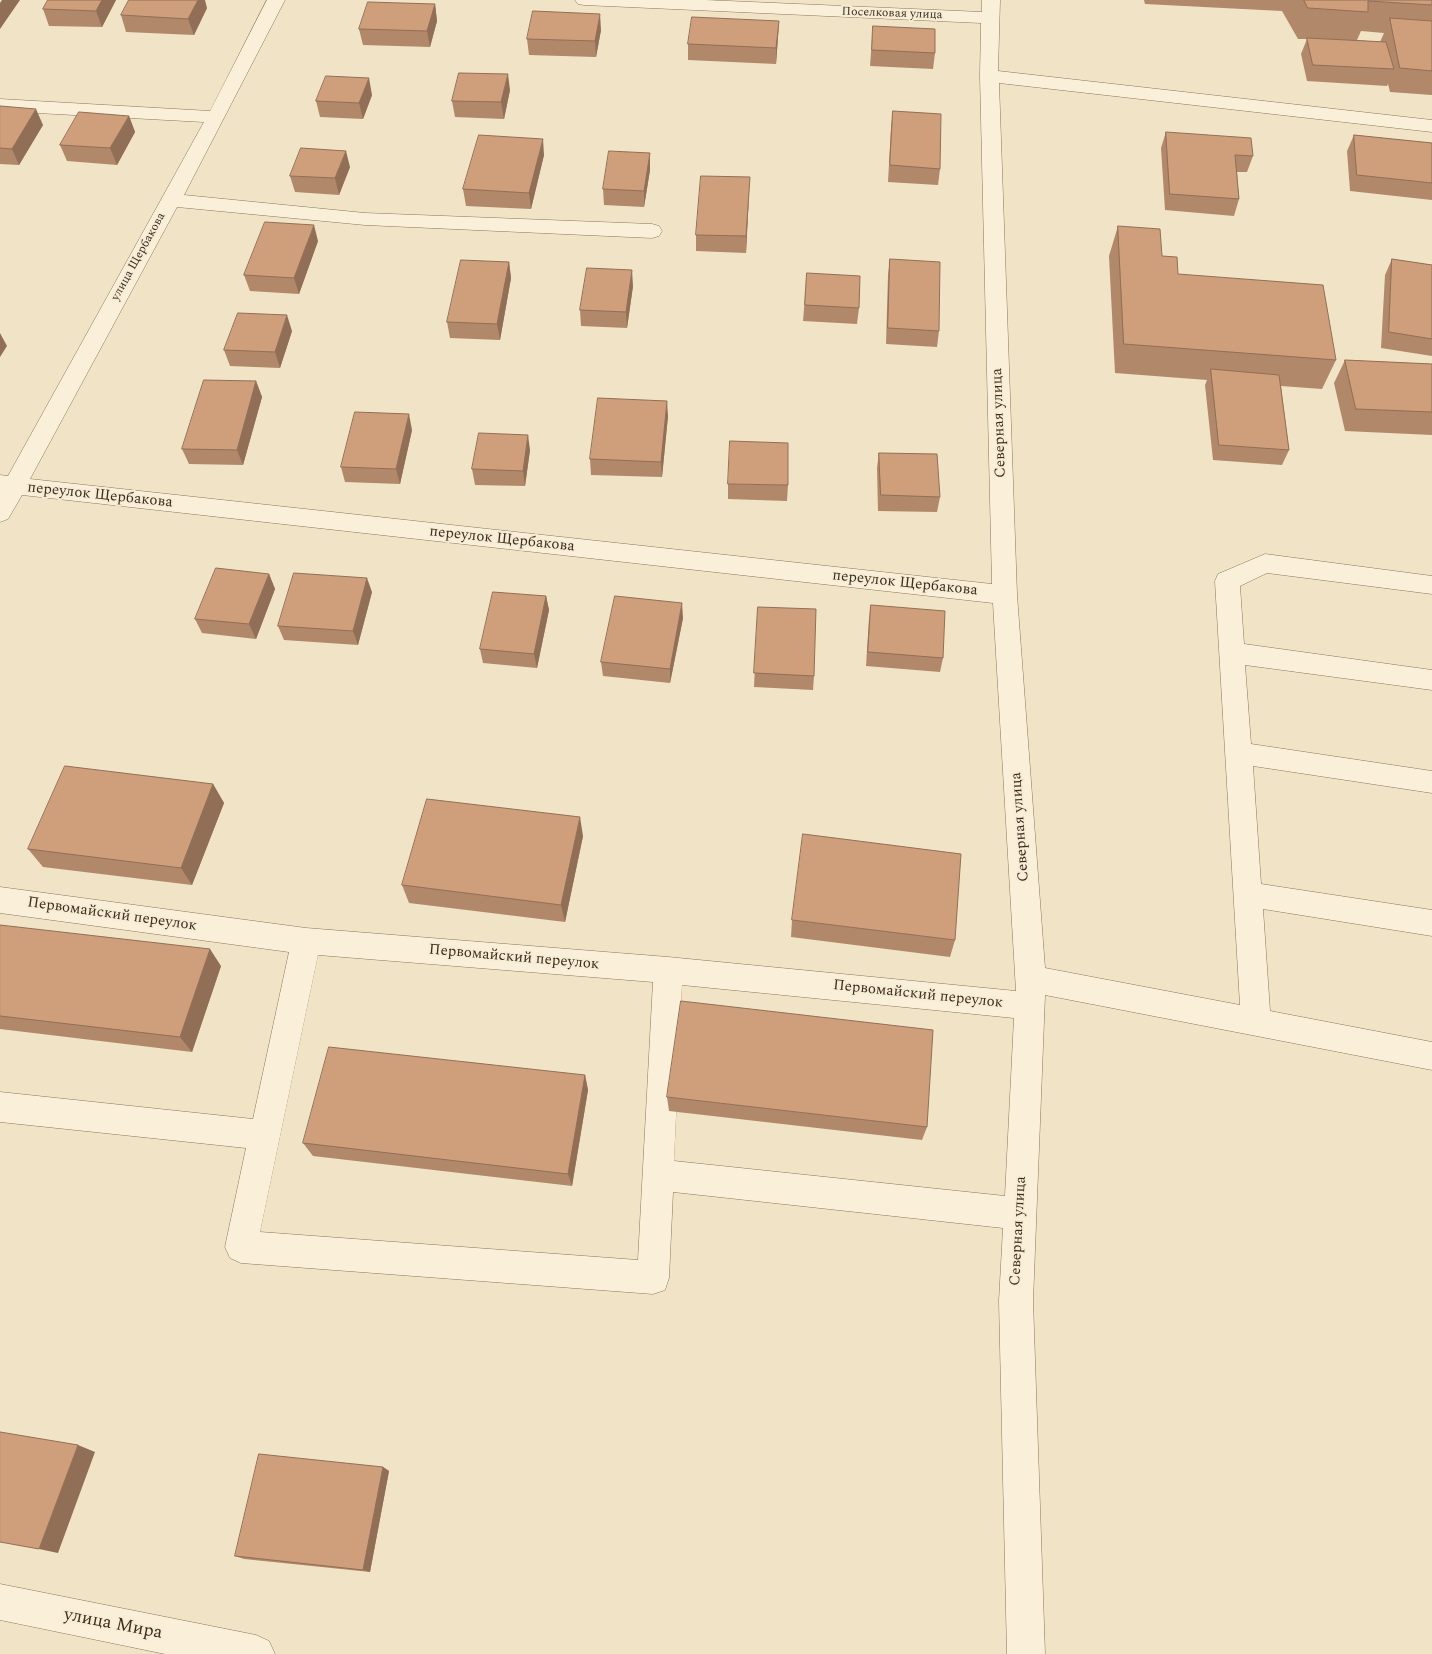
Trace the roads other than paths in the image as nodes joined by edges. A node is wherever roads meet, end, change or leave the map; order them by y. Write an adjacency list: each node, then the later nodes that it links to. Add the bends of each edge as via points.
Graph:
1 (276, 0): 8 (street, улица Щербакова)
2 (584, 0): 3 (street, Поселковая улица)
3 (628, 1): 4 (street, Поселковая улица)
4 (844, 6): 5 (street, Поселковая улица)
5 (991, 9): 6 (street, Северная улица)
6 (989, 76): 9 (street); 15 (street, Северная улица)
7 (0, 106): 8 (street)
8 (216, 117): 10 (street, улица Щербакова)
9 (1432, 126)
10 (170, 200): 11 (street, via 365,219); 12 (street, улица Щербакова)
11 (652, 231)
12 (6, 485): 13 (street, улица Щербакова); 15 (street, переулок Щербакова)
13 (0, 513)
14 (1432, 585): 16 (street, via 1265,563 1226,581)
15 (1005, 595): 25 (street, Северная улица)
16 (1232, 653): 17 (street); 18 (street)
17 (1432, 680)
18 (1238, 753): 19 (street); 20 (street)
19 (1432, 782)
20 (1248, 894): 22 (street); 26 (street)
21 (0, 900): 23 (street, Первомайский переулок)
22 (1432, 923)
23 (306, 942): 24 (street, Первомайский переулок); 29 (street)
24 (668, 970): 25 (street, Первомайский переулок); 30 (street)
25 (1030, 993): 26 (street, Первомайский переулок); 31 (street, Северная улица)
26 (1256, 1023): 27 (street, Первомайский переулок)
27 (1432, 1056)
28 (0, 1107): 29 (street)
29 (265, 1135): 30 (street, via 241,1247 653,1278)
30 (658, 1175): 31 (street)
31 (1020, 1214): 34 (street, Северная улица, via 1016,1301)
32 (0, 1602): 33 (street, улица Мира)
33 (256, 1654)
34 (1026, 1654)

